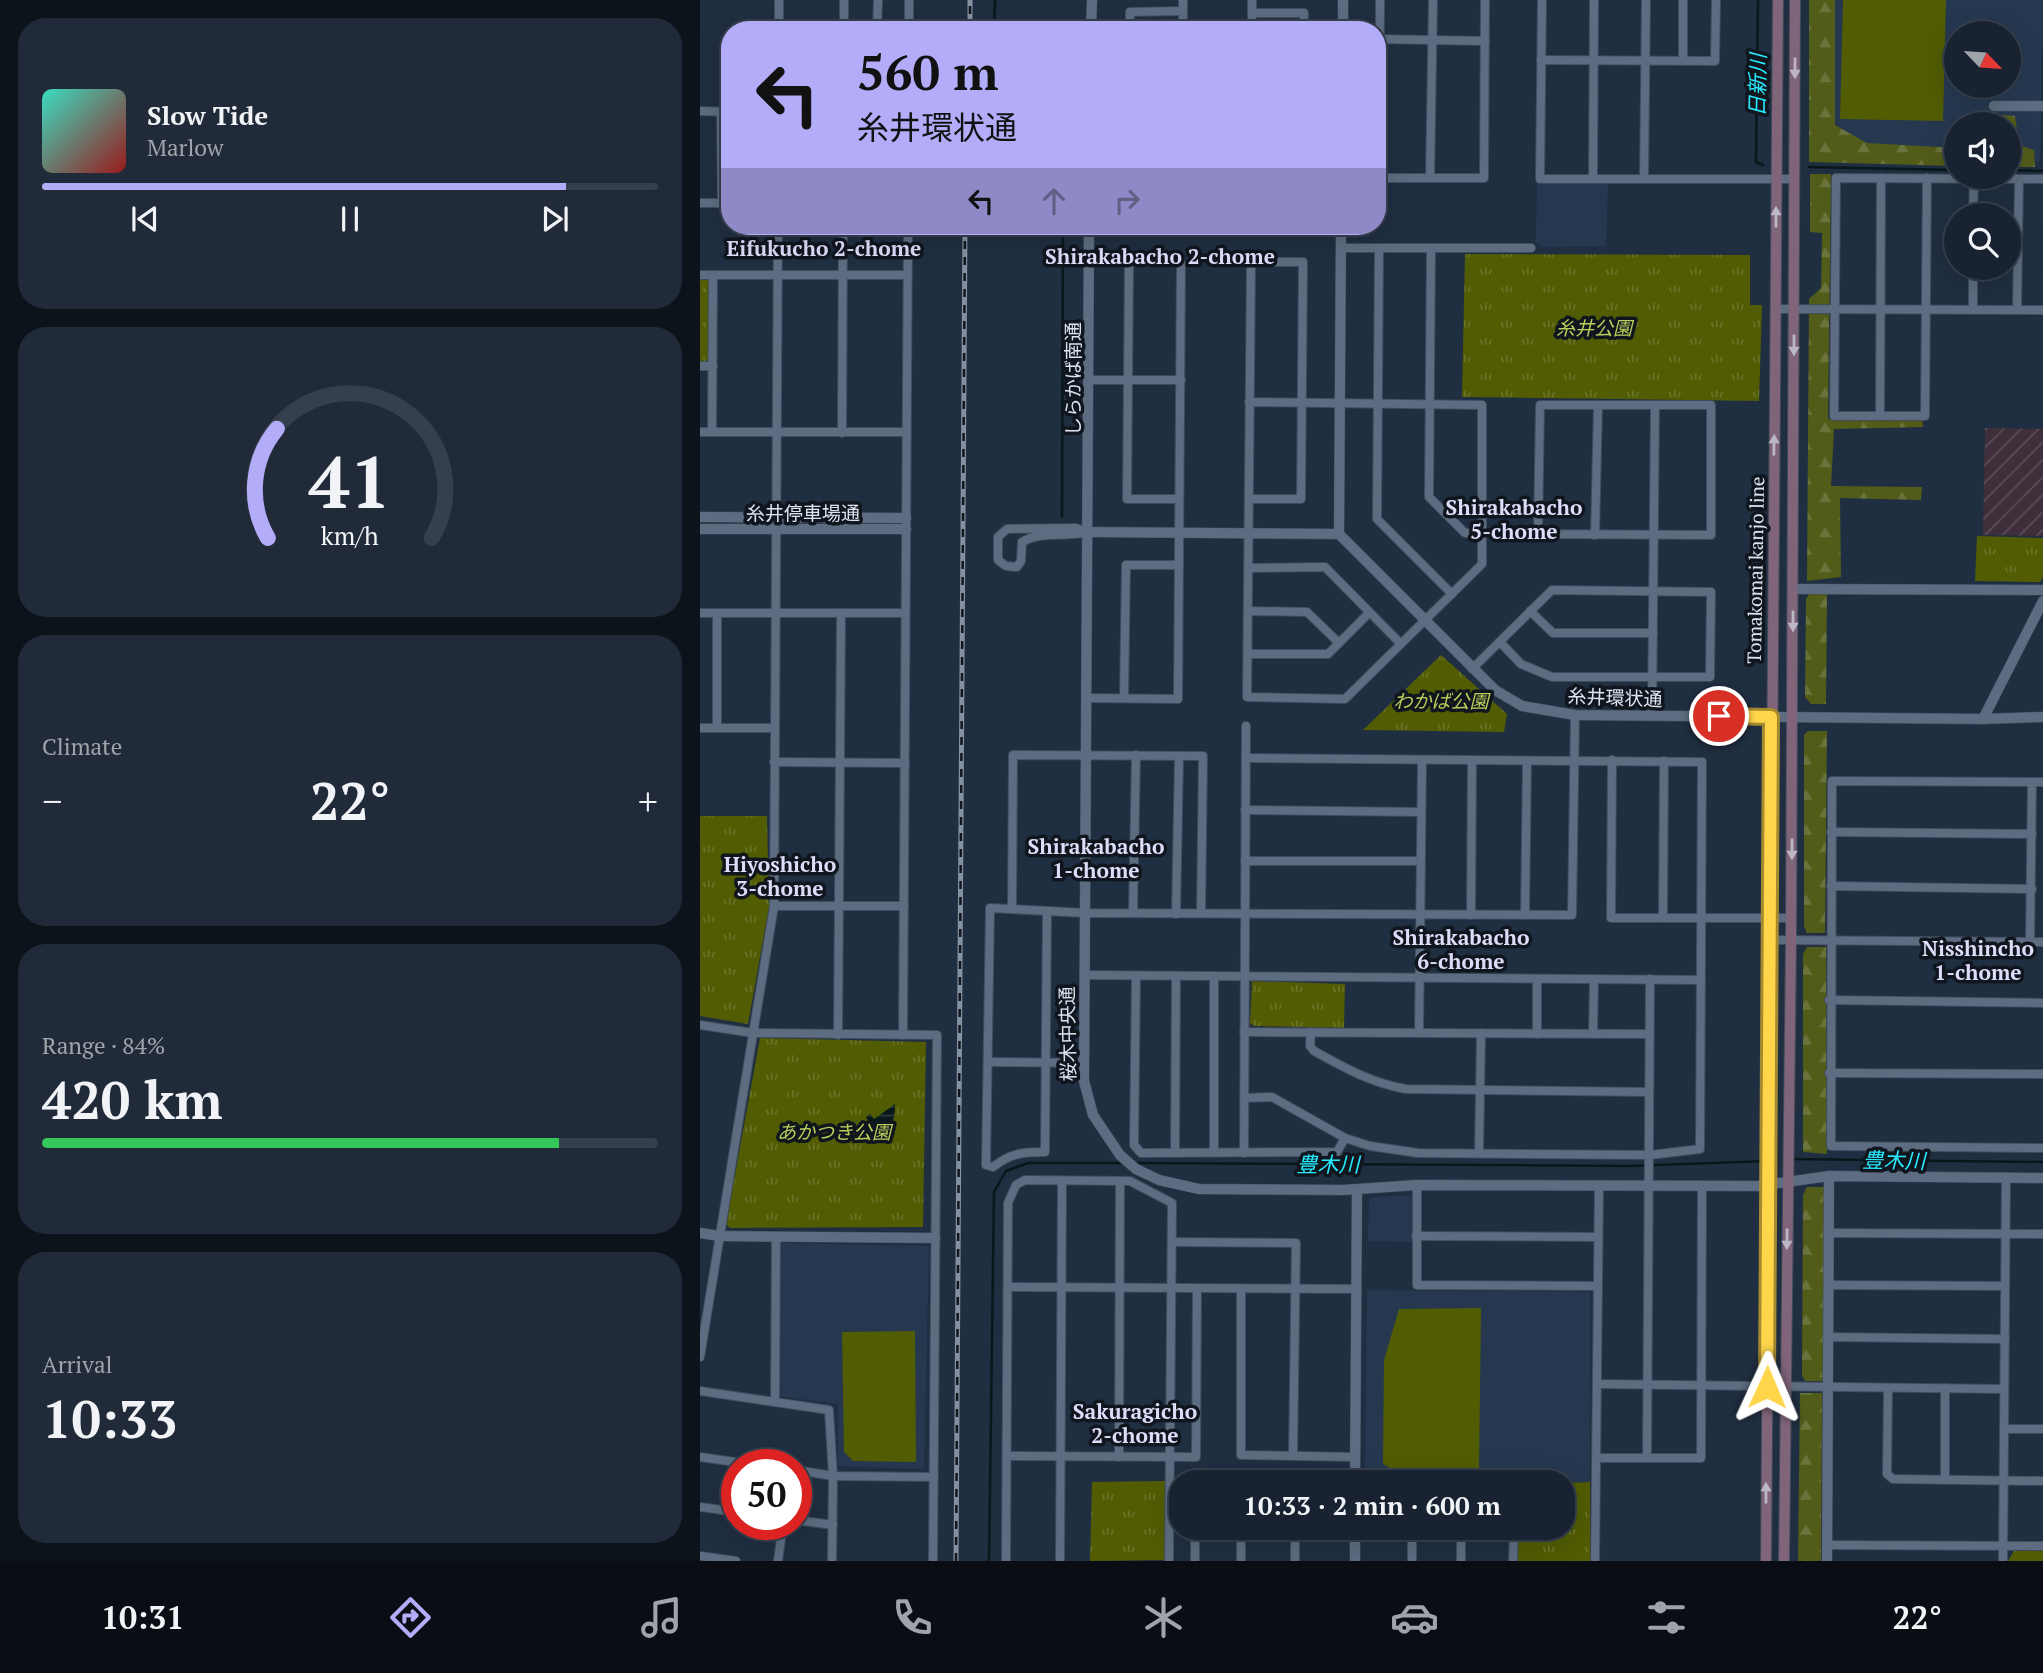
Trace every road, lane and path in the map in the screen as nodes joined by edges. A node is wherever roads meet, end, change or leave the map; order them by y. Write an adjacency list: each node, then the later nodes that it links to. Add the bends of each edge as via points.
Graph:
1 (779, 0): 21 (street)
2 (844, 0): 22 (street)
3 (878, 0): 23 (street)
4 (909, 0): 24 (street)
5 (1092, 0): 25 (street)
6 (1183, 0): 19 (street)
7 (1252, 0): 20 (street)
8 (1343, 0): 30 (street)
9 (1380, 0): 31 (street)
10 (1433, 0): 33 (street)
11 (1485, 0): 34 (street)
12 (1542, 0): 35 (street)
13 (1594, 0): 36 (street)
14 (1646, 0): 37 (street)
15 (1683, 0): 38 (street)
16 (1716, 0): 38 (street, via 1715,61)
17 (1778, 0): 53 (main road, Tomakomai kanjo line)
18 (1795, 0): 50 (main road, Tomakomai kanjo line, one-way to 50)
19 (1183, 11): 26 (street, via 1130,12); 27 (street)
20 (1252, 13): 28 (street); 29 (street, via 1304,13)
21 (779, 21)
22 (844, 21)
23 (877, 21)
24 (909, 21)
25 (1091, 21)
26 (1130, 21)
27 (1183, 21)
28 (1252, 21)
29 (1304, 21)
30 (1343, 21)
31 (1379, 21)
32 (1386, 39): 33 (street)
33 (1432, 40): 34 (street); 44 (street)
34 (1485, 41): 44 (street, via 1484,178)
35 (1541, 60): 36 (street); 48 (street, via 1541,179)
36 (1593, 60): 37 (street); 48 (street)
37 (1645, 61): 38 (street); 49 (street)
38 (1683, 61)
39 (1994, 106): 40 (street)
40 (2043, 106)
41 (700, 111): 42 (street)
42 (721, 112)
43 (1386, 178): 44 (street)
44 (1430, 178)
45 (1881, 178): 46 (street); 74 (street, via 1836,178); 75 (street)
46 (1927, 178): 47 (street); 76 (street)
47 (1944, 178)
48 (1592, 179): 49 (street)
49 (1644, 179): 53 (street)
50 (1795, 179): 53 (street); 73 (main road, Tomakomai kanjo line)
51 (2021, 179): 52 (street)
52 (2043, 179)
53 (1776, 180): 72 (main road, Tomakomai kanjo line, one-way to 53)
54 (2019, 189): 78 (street)
55 (700, 203): 56 (street)
56 (721, 203)
57 (778, 235): 69 (street)
58 (843, 235): 66 (street)
59 (908, 235): 70 (street)
60 (1090, 235): 82 (street, しらかば南通)
61 (1341, 235): 62 (street)
62 (1341, 248): 63 (street); 87 (street)
63 (1379, 248): 64 (street); 88 (street)
64 (1431, 248): 65 (street); 89 (street)
65 (1531, 248)
66 (842, 274): 69 (street); 70 (street); 97 (street)
67 (700, 275): 68 (street)
68 (713, 275): 69 (street); 81 (street)
69 (778, 275): 96 (street)
70 (907, 275): 95 (street)
71 (1973, 280): 77 (street)
72 (1776, 309): 73 (street); 139 (main road, Tomakomai kanjo line, one-way to 72)
73 (1794, 309): 74 (street); 114 (main road, Tomakomai kanjo line, one-way to 114)
74 (1836, 309): 75 (street); 92 (street, via 1835,416)
75 (1880, 309): 76 (street); 92 (street)
76 (1926, 310): 77 (street); 92 (street, via 1925,416)
77 (1973, 310): 78 (street)
78 (2017, 310): 79 (street)
79 (2043, 310)
80 (700, 366): 81 (street)
81 (713, 366): 94 (street)
82 (1090, 380): 83 (street); 105 (street, しらかば南通)
83 (1127, 380): 84 (street); 84 (street, via 1129,262 1181,262); 98 (street, via 1127,499)
84 (1181, 380): 98 (street)
85 (1249, 402): 86 (street); 86 (street, via 1251,262 1303,262); 99 (street)
86 (1302, 403): 87 (street); 99 (street, via 1301,499)
87 (1340, 404): 88 (street); 108 (street)
88 (1378, 404): 89 (street); 117 (street, via 1377,519)
89 (1429, 404): 109 (street, via 1429,497 1465,533); 109 (street, via 1482,405)
90 (1598, 405): 91 (street); 110 (street); 110 (street, via 1540,405 1538,534)
91 (1655, 405): 111 (street); 111 (street, via 1711,405 1711,535)
92 (1880, 416)
93 (700, 432): 94 (street)
94 (712, 432): 96 (street)
95 (906, 432): 97 (street); 102 (street)
96 (777, 433): 97 (street); 101 (street)
97 (842, 433)
98 (1180, 499): 106 (street)
99 (1249, 499): 107 (street)
100 (700, 517): 101 (street, 糸井停車場通)
101 (776, 517): 102 (street, 糸井停車場通); 104 (street)
102 (906, 524): 104 (street, 糸井停車場通); 124 (street)
103 (700, 528): 104 (street, 糸井停車場通)
104 (776, 529): 121 (street)
105 (1088, 532): 105 (street, via 1033,536 1022,542 1017,567 998,560 998,537 1007,529 1076,528); 106 (street); 135 (street, 桜木中央通)
106 (1180, 533): 107 (street); 112 (street)
107 (1249, 533): 108 (street); 113 (street)
108 (1339, 534): 127 (street, 糸井環状通)
109 (1482, 534): 117 (street, via 1482,564)
110 (1595, 535): 111 (street)
111 (1653, 536): 116 (street)
112 (1179, 565): 136 (street, via 1126,565); 136 (street, via 1178,699)
113 (1248, 568): 119 (street); 125 (street, via 1325,567)
114 (1794, 589): 115 (street); 140 (main road, Tomakomai kanjo line, one-way to 140)
115 (2043, 590)
116 (1653, 591): 120 (street, via 1552,590); 128 (street); 134 (street, via 1711,592 1710,677)
117 (1452, 594): 127 (street)
118 (2043, 601): 142 (street)
119 (1248, 611): 130 (street, via 1307,612); 132 (street)
120 (1530, 611): 128 (street, via 1553,633); 129 (street)
121 (775, 612): 123 (street); 126 (street); 146 (street)
122 (700, 613): 123 (street)
123 (718, 613): 145 (street)
124 (905, 613): 126 (street); 157 (street)
125 (1369, 613): 130 (street); 131 (street)
126 (841, 614): 156 (street)
127 (1425, 621): 131 (street); 133 (street, 糸井環状通)
128 (1653, 633): 134 (street)
129 (1500, 642): 133 (street); 134 (street, via 1521,664 1552,677)
130 (1339, 643): 132 (street, via 1328,654)
131 (1401, 644): 132 (street, via 1345,699 1247,697)
132 (1248, 654)
133 (1472, 668): 137 (street, 糸井環状通, via 1522,706)
134 (1652, 678): 138 (street)
135 (1087, 698): 136 (street); 147 (street, 桜木中央通)
136 (1125, 698)
137 (1575, 715): 138 (street, 糸井環状通); 153 (street)
138 (1652, 716): 139 (street, 糸井環状通)
139 (1771, 717): 140 (street, 糸井環状通); 185 (main road, Tomakomai kanjo line)
140 (1793, 717): 142 (street, 糸井環状通); 186 (main road, Tomakomai kanjo line, one-way to 186)
141 (2043, 717): 142 (street, 糸井環状通)
142 (1983, 719)
143 (1245, 726): 150 (street)
144 (700, 728): 145 (street)
145 (717, 728): 146 (street)
146 (774, 728): 155 (street)
147 (1086, 755): 148 (street); 173 (street, via 1013,755); 175 (street, 桜木中央通)
148 (1136, 755): 149 (street); 176 (street)
149 (1178, 756): 177 (street, via 1203,756); 179 (street)
150 (1245, 758): 158 (street); 162 (street)
151 (1612, 760): 153 (street); 154 (street); 183 (street, via 1611,918)
152 (1527, 761): 153 (street); 159 (street); 182 (street)
153 (1575, 761): 182 (street, via 1573,915)
154 (1664, 761): 183 (street); 184 (street, via 1702,762)
155 (774, 762): 156 (street); 170 (street)
156 (839, 762): 157 (street); 172 (street)
157 (905, 762): 171 (street)
158 (1422, 762): 159 (street); 163 (street)
159 (1472, 762): 181 (street)
160 (2032, 782): 161 (street); 164 (street, via 1832,781); 165 (street)
161 (2043, 782)
162 (1245, 810): 163 (street); 166 (street)
163 (1420, 812): 167 (street)
164 (1831, 832): 165 (street); 168 (street)
165 (2032, 834): 169 (street)
166 (1245, 861): 167 (street); 178 (street)
167 (1420, 861): 180 (street)
168 (1831, 886): 169 (street); 189 (street)
169 (2032, 889): 190 (street)
170 (774, 906): 172 (street); 207 (street)
171 (904, 906): 172 (street); 214 (street)
172 (839, 907): 213 (street)
173 (1012, 909): 174 (street); 215 (street, via 990,908)
174 (1047, 911): 175 (street); 216 (street)
175 (1085, 913): 176 (street); 192 (street, 桜木中央通)
176 (1133, 913): 179 (street)
177 (1202, 913): 178 (street); 179 (street)
178 (1246, 913): 180 (street); 195 (street)
179 (1177, 914)
180 (1419, 915): 181 (street); 197 (street)
181 (1471, 915): 182 (street)
182 (1525, 915)
183 (1663, 917): 184 (street)
184 (1702, 918): 185 (street); 201 (street)
185 (1769, 918): 186 (street); 187 (main road, Tomakomai kanjo line)
186 (1791, 918): 188 (main road, Tomakomai kanjo line)
187 (1769, 940): 188 (street); 240 (main road, Tomakomai kanjo line)
188 (1791, 940): 189 (street); 231 (main road, Tomakomai kanjo line)
189 (1830, 940): 190 (street); 202 (street)
190 (2030, 942): 191 (street)
191 (2043, 942)
192 (1084, 975): 193 (street); 217 (street, 桜木中央通)
193 (1136, 976): 194 (street); 225 (street, via 1133,1145 1141,1153)
194 (1176, 976): 196 (street); 225 (street)
195 (1244, 976): 196 (street); 197 (street); 205 (street)
196 (1214, 977): 226 (street)
197 (1419, 977): 198 (street); 208 (street)
198 (1537, 979): 199 (street); 210 (street)
199 (1594, 979): 200 (street); 211 (street)
200 (1650, 979): 201 (street); 212 (street)
201 (1701, 980): 229 (street, via 1700,1149)
202 (1829, 1000): 203 (street); 218 (street)
203 (2043, 1003)
204 (700, 1025): 207 (street)
205 (1244, 1032): 206 (street); 222 (street)
206 (1311, 1032): 208 (street); 220 (street, via 1314,1051 1376,1083 1406,1089)
207 (753, 1033): 213 (street); 246 (street)
208 (1419, 1033): 209 (street)
209 (1481, 1033): 210 (street); 220 (street)
210 (1537, 1034): 211 (street)
211 (1593, 1034): 212 (street)
212 (1649, 1034): 221 (street)
213 (838, 1035): 214 (street)
214 (903, 1035): 250 (street, via 937,1035)
215 (988, 1062): 216 (street); 216 (street, via 986,1165 993,1167 1019,1152 1045,1152)
216 (1046, 1062): 217 (street)
217 (1083, 1063): 241 (street, 桜木中央通, via 1093,1115 1120,1155 1159,1180 1199,1189)
218 (1829, 1073): 219 (street); 224 (street, via 1830,1146)
219 (2043, 1074)
220 (1480, 1090): 221 (street); 228 (street)
221 (1649, 1092): 229 (street)
222 (1244, 1098): 223 (street, via 1272,1097); 227 (street)
223 (1345, 1138): 227 (street, via 1337,1152); 228 (street, via 1418,1153)
224 (2043, 1148)
225 (1175, 1152): 226 (street)
226 (1214, 1152): 227 (street)
227 (1244, 1153)
228 (1479, 1153): 229 (street)
229 (1650, 1157): 238 (street)
230 (1829, 1176): 231 (street, 桜木中央通); 232 (street, 桜木中央通); 243 (street)
231 (1788, 1177): 240 (street, 桜木中央通); 270 (main road, Tomakomai kanjo line, one-way to 270)
232 (2006, 1177): 233 (street, 桜木中央通); 244 (street)
233 (2043, 1178)
234 (1062, 1181): 235 (street); 255 (street, via 1025,1180 1010,1194); 256 (street)
235 (1120, 1181): 251 (street, via 1170,1199); 257 (street)
236 (1417, 1185): 237 (street, 桜木中央通); 241 (street, 桜木中央通); 247 (street)
237 (1599, 1185): 238 (street, 桜木中央通); 249 (street)
238 (1650, 1185): 239 (street, 桜木中央通); 267 (street)
239 (1702, 1185): 240 (street, 桜木中央通); 268 (street)
240 (1769, 1185): 269 (main road, Tomakomai kanjo line)
241 (1357, 1190): 262 (street)
242 (700, 1233): 246 (street)
243 (1829, 1233): 244 (street); 252 (street)
244 (2006, 1234): 245 (street); 254 (street)
245 (2043, 1234)
246 (719, 1236): 248 (street); 265 (street)
247 (1416, 1236): 249 (street); 253 (street, via 1417,1284)
248 (776, 1237): 250 (street); 276 (street)
249 (1598, 1237): 253 (street)
250 (935, 1238): 293 (street)
251 (1172, 1242): 258 (street); 261 (street, via 1296,1243)
252 (1828, 1285): 254 (street); 263 (street)
253 (1597, 1286): 266 (street)
254 (2005, 1286): 264 (street)
255 (1008, 1287): 256 (street); 280 (street)
256 (1061, 1287): 257 (street); 281 (street)
257 (1119, 1288): 258 (street); 283 (street)
258 (1172, 1288): 259 (street); 285 (street)
259 (1197, 1288): 260 (street); 285 (street, via 1196,1458)
260 (1241, 1289): 261 (street); 279 (street, via 1241,1455)
261 (1295, 1289): 262 (street); 279 (street)
262 (1356, 1289): 284 (street)
263 (1828, 1337): 264 (street); 271 (street)
264 (2005, 1339): 274 (street)
265 (700, 1357)
266 (1597, 1384): 267 (street); 286 (street)
267 (1649, 1385): 268 (street); 287 (street)
268 (1700, 1385): 269 (street); 287 (street, via 1701,1458)
269 (1767, 1387): 270 (street); 329 (main road, Tomakomai kanjo line, one-way to 269)
270 (1785, 1387): 271 (street); 330 (main road, Tomakomai kanjo line)
271 (1828, 1387): 272 (street); 310 (street)
272 (1888, 1388): 273 (street); 294 (street, via 1887,1474 1893,1479)
273 (1945, 1388): 274 (street); 294 (street)
274 (2004, 1389): 277 (street)
275 (700, 1391): 276 (street)
276 (775, 1402): 292 (street, via 830,1410)
277 (2004, 1429): 278 (street); 295 (street)
278 (2043, 1429)
279 (1293, 1455): 284 (street)
280 (1007, 1456): 281 (street); 318 (street)
281 (1061, 1456): 283 (street); 319 (street)
282 (700, 1457): 288 (street)
283 (1119, 1457): 285 (street)
284 (1355, 1457): 290 (street)
285 (1170, 1458): 289 (street)
286 (1597, 1458): 287 (street); 328 (street)
287 (1647, 1458)
288 (721, 1460)
289 (1170, 1470)
290 (1355, 1470)
291 (812, 1473): 292 (street)
292 (833, 1476): 293 (street); 300 (street)
293 (934, 1477): 317 (street)
294 (1945, 1480): 295 (street)
295 (2004, 1481): 296 (street); 311 (street)
296 (2043, 1481)
297 (700, 1507): 298 (street)
298 (721, 1510)
299 (812, 1522): 300 (street)
300 (832, 1525): 316 (street)
301 (781, 1540): 315 (street)
302 (1169, 1540): 320 (street)
303 (1195, 1540): 321 (street)
304 (1241, 1540): 322 (street)
305 (1295, 1540): 323 (street)
306 (1355, 1540): 324 (street)
307 (1412, 1540): 325 (street)
308 (1461, 1540): 326 (street)
309 (1514, 1540): 327 (street)
310 (1827, 1545): 311 (street); 331 (street)
311 (2003, 1546): 312 (street); 332 (street)
312 (2043, 1546)
313 (700, 1556): 314 (street)
314 (736, 1561)
315 (778, 1561)
316 (832, 1561)
317 (933, 1561)
318 (1006, 1561)
319 (1060, 1561)
320 (1169, 1561)
321 (1195, 1561)
322 (1241, 1561)
323 (1295, 1561)
324 (1355, 1561)
325 (1412, 1561)
326 (1461, 1561)
327 (1513, 1561)
328 (1595, 1561)
329 (1766, 1561)
330 (1784, 1561)
331 (1826, 1561)
332 (2003, 1561)

